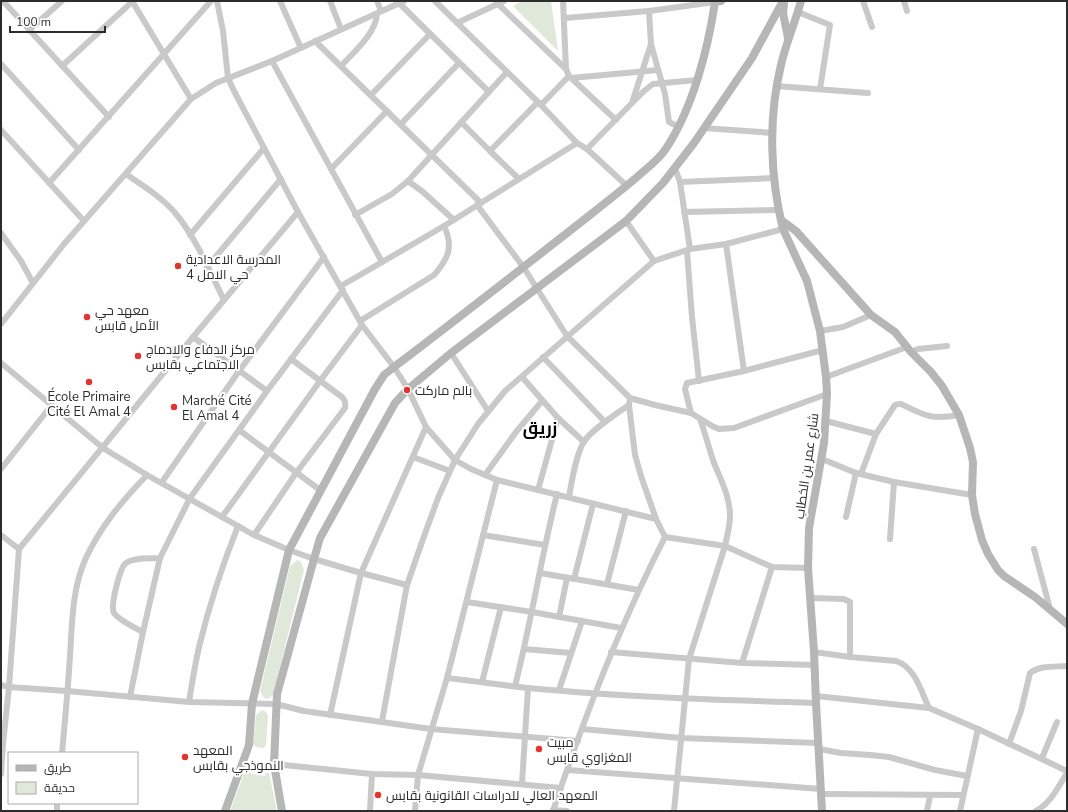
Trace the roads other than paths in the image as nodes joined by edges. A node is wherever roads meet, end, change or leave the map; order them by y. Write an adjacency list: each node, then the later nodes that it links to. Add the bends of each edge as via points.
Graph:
1 (3, 1): 30 (street)
2 (62, 1): 30 (street)
3 (133, 1): 36 (street); 40 (street)
4 (211, 1): 36 (street)
5 (218, 1): 47 (street, via 224,31)
6 (276, 1): 20 (street)
7 (330, 1): 29 (street)
8 (377, 1): 24 (street)
9 (435, 1): 27 (street)
10 (563, 1): 26 (street)
11 (659, 1): 21 (street)
12 (785, 1): 13 (street, via 793,4); 32 (street, via 783,13); 64 (street, via 752,58)
13 (800, 1): 25 (street, شارع عمر بن الخطاب)
14 (864, 1): 28 (street)
15 (904, 1): 23 (street)
16 (402, 2): 24 (street); 31 (street)
17 (501, 2): 27 (street); 42 (street)
18 (704, 2): 19 (street); 21 (street)
19 (718, 2): 48 (street)
20 (281, 3): 35 (street)
21 (659, 9): 22 (street)
22 (649, 11): 26 (street); 34 (street)
23 (907, 11)
24 (379, 12): 29 (street); 41 (street, via 369,34)
25 (798, 12): 32 (street, شارع عمر بن الخطاب); 51 (street, via 830,25)
26 (565, 18): 42 (street)
27 (457, 23): 45 (street)
28 (872, 27)
29 (341, 29): 33 (street)
30 (29, 30): 40 (street)
31 (430, 34): 38 (street); 54 (street)
32 (788, 38): 50 (street, شارع عمر بن الخطاب)
33 (315, 41): 35 (street); 41 (street)
34 (650, 44): 43 (street); 44 (street)
35 (301, 48): 37 (street)
36 (164, 54): 55 (street); 59 (street)
37 (272, 61): 47 (street); 74 (street)
38 (459, 63): 52 (street); 62 (street)
39 (1, 64): 70 (street)
40 (62, 66): 59 (street)
41 (341, 66): 54 (street)
42 (566, 69): 46 (street)
43 (658, 70): 44 (street); 49 (street)
44 (641, 71): 46 (street); 57 (street)
45 (507, 72): 52 (street); 56 (street)
46 (570, 77): 56 (street); 60 (street)
47 (228, 78): 55 (street); 68 (street)
48 (697, 80): 49 (street); 63 (street)
49 (662, 83): 57 (street, via 648,87); 63 (street, via 669,122)
50 (776, 86): 51 (street); 66 (street, شارع عمر بن الخطاب)
51 (820, 89): 53 (street)
52 (489, 92): 61 (street)
53 (868, 93)
54 (371, 95): 58 (street)
55 (192, 99): 75 (street)
56 (539, 104): 67 (street); 71 (street)
57 (632, 104): 60 (street)
58 (387, 111): 62 (street); 74 (street)
59 (109, 117): 70 (street)
60 (616, 120): 69 (street)
61 (460, 122): 71 (street); 72 (street)
62 (401, 124): 72 (street)
63 (679, 127): 82 (street, via 666,149)
64 (704, 128): 66 (street); 73 (street)
65 (1, 130): 81 (street)
66 (773, 132): 76 (street, شارع عمر بن الخطاب)
67 (577, 143): 69 (street); 78 (street)
68 (264, 148): 77 (street); 95 (street)
69 (587, 149): 82 (street)
70 (79, 150): 81 (street)
71 (490, 151): 78 (street)
72 (431, 154): 79 (street); 83 (street)
73 (675, 168): 80 (street); 91 (street)
74 (331, 169): 87 (street)
75 (126, 174): 90 (street); 95 (street, via 176,213)
76 (774, 178): 80 (street); 84 (street, شارع عمر بن الخطاب)
77 (281, 179): 85 (street); 101 (street)
78 (519, 179): 83 (street)
79 (408, 181): 87 (street, via 392,194); 88 (street)
80 (680, 182): 86 (street)
81 (49, 183): 90 (street)
82 (627, 186): 102 (street)
83 (479, 204): 88 (street); 102 (street)
84 (779, 210): 86 (street); 89 (street, شارع عمر بن الخطاب)
85 (298, 212): 98 (street); 106 (street)
86 (684, 212): 97 (street)
87 (355, 215): 100 (street)
88 (454, 220): 92 (street)
89 (781, 220): 93 (street, شارع عمر بن الخطاب); 107 (street, via 796,231)
90 (84, 221): 103 (street)
91 (626, 221): 99 (street); 105 (street)
92 (444, 226): 100 (street); 108 (street, via 449,236 450,247 434,275)
93 (783, 229): 96 (street); 110 (street, شارع عمر بن الخطاب, via 807,281)
94 (1, 233): 103 (street)
95 (190, 235): 101 (street)
96 (726, 244): 97 (street); 122 (street)
97 (689, 250): 99 (street); 126 (street, via 692,317)
98 (324, 256): 104 (street); 121 (street)
99 (654, 261): 111 (street)
100 (382, 262): 104 (street)
101 (207, 267): 106 (street)
102 (524, 268): 105 (street); 120 (street)
103 (33, 282): 109 (street)
104 (342, 288): 108 (street); 118 (street)
105 (536, 288): 111 (street); 116 (street)
106 (224, 300): 112 (street)
107 (871, 315): 110 (street, via 843,327); 115 (street, via 895,332)
108 (362, 323): 120 (street); 125 (street)
109 (1, 324)
110 (820, 331): 114 (street, شارع عمر بن الخطاب)
111 (567, 336): 117 (street); 130 (street)
112 (193, 337): 121 (street); 145 (street)
113 (947, 346): 115 (street)
114 (823, 350): 122 (street); 124 (street, شارع عمر بن الخطاب)
115 (909, 350): 124 (street); 136 (street, via 938,380)
116 (451, 352): 127 (street); 134 (street)
117 (543, 357): 123 (street); 140 (street)
118 (291, 359): 125 (street); 128 (street)
119 (1, 364): 133 (street)
120 (394, 367): 127 (street); 159 (street, via 384,375 374,389)
121 (239, 371): 128 (street); 157 (street)
122 (744, 371): 126 (street)
123 (522, 377): 131 (street); 134 (street, via 505,391)
124 (826, 377): 129 (street, شارع عمر بن الخطاب)
125 (320, 380): 146 (street); 152 (street, via 345,400 345,408)
126 (699, 381): 135 (street, via 690,382 685,386)
127 (408, 389): 141 (street); 182 (street, via 395,403 320,538)
128 (267, 391): 142 (street)
129 (827, 394): 138 (street, via 734,428 720,429); 139 (street, شارع عمر بن الخطاب)
130 (630, 398): 132 (street); 135 (street)
131 (542, 401): 137 (street); 155 (street)
132 (628, 405): 140 (street); 169 (street, via 635,455)
133 (51, 406): 145 (street); 150 (street)
134 (488, 411): 149 (street)
135 (691, 413): 138 (street)
136 (959, 415): 143 (street, via 935,418 898,404); 162 (street, via 973,462)
137 (558, 418): 144 (street); 160 (street)
138 (700, 419): 177 (street, via 729,506 729,528)
139 (826, 421): 143 (street); 148 (street, شارع عمر بن الخطاب)
140 (605, 422): 144 (street)
141 (426, 427): 147 (street); 149 (street)
142 (239, 430): 146 (street); 164 (street)
143 (876, 434): 153 (street)
144 (584, 442): 163 (street)
145 (103, 448): 154 (street); 178 (street)
146 (269, 453): 152 (street); 167 (street)
147 (413, 457): 151 (street); 185 (street)
148 (822, 459): 153 (street); 184 (street, شارع عمر بن الخطاب, via 809,528)
149 (455, 460): 151 (street); 155 (street)
150 (1, 469)
151 (450, 471): 190 (street)
152 (296, 473): 159 (street); 172 (street)
153 (858, 474): 158 (street); 168 (street)
154 (147, 475): 157 (street); 217 (street, via 114,510 84,561 74,606)
155 (485, 475): 156 (street)
156 (497, 480): 160 (street); 173 (street)
157 (162, 482): 164 (street)
158 (894, 482): 162 (street); 175 (street)
159 (320, 490): 180 (street)
160 (538, 490): 161 (street)
161 (557, 494): 163 (street); 176 (street)
162 (972, 495): 195 (street, via 982,540 998,570)
163 (569, 497): 165 (street)
164 (190, 498): 167 (street); 181 (street)
165 (593, 504): 166 (street); 188 (street)
166 (626, 511): 169 (street); 189 (street)
167 (222, 517): 170 (street)
168 (846, 517)
169 (656, 519): 174 (street)
170 (238, 526): 172 (street); 223 (street, via 210,606)
171 (1, 535): 178 (street)
172 (254, 535): 180 (street)
173 (483, 535): 176 (street); 193 (street)
174 (665, 537): 177 (street); 191 (street)
175 (890, 539)
176 (544, 545): 186 (street)
177 (725, 546): 183 (street); 207 (street)
178 (19, 549): 215 (street)
179 (1034, 549): 195 (street, via 1046,588)
180 (289, 550): 182 (street); 224 (street)
181 (160, 558): 201 (street); 201 (street, via 127,562 123,566 114,599 114,612)
182 (314, 559): 185 (street); 225 (street)
183 (772, 567): 184 (street); 208 (street)
184 (808, 568): 192 (street, شارع عمر بن الخطاب)
185 (361, 573): 190 (street); 227 (street)
186 (540, 573): 187 (street); 196 (street)
187 (567, 578): 188 (street); 197 (street)
188 (574, 579): 189 (street)
189 (607, 584): 191 (street)
190 (407, 585): 228 (street)
191 (639, 590): 200 (street)
192 (811, 598): 204 (street, شارع عمر بن الخطاب); 206 (street, via 844,599 850,602)
193 (467, 602): 194 (street); 211 (street)
194 (501, 607): 196 (street); 212 (street)
195 (1048, 607): 199 (street)
196 (532, 612): 197 (street); 202 (street)
197 (559, 617): 198 (street)
198 (582, 621): 200 (street); 205 (street)
199 (1067, 624)
200 (621, 628): 203 (street)
201 (143, 632): 220 (street)
202 (524, 649): 205 (street); 214 (street)
203 (611, 652): 207 (street); 219 (street)
204 (814, 652): 206 (street); 209 (street, شارع عمر بن الخطاب)
205 (571, 653): 218 (street)
206 (850, 658): 226 (street, via 903,663 909,668)
207 (689, 660): 208 (street); 221 (street)
208 (742, 663): 209 (street)
209 (814, 665): 222 (street, شارع عمر بن الخطاب)
210 (1067, 666): 237 (street, via 1040,668 1030,673 1021,711)
211 (447, 678): 212 (street); 230 (street)
212 (482, 682): 214 (street)
213 (1, 685): 215 (street)
214 (515, 686): 216 (street)
215 (9, 687): 217 (street); 236 (street)
216 (528, 688): 218 (street); 233 (street)
217 (67, 690): 220 (street); 239 (street)
218 (560, 690): 219 (street)
219 (595, 693): 221 (street); 231 (street)
220 (130, 697): 223 (street)
221 (684, 699): 222 (street); 234 (street)
222 (816, 699): 226 (street); 238 (street, شارع عمر بن الخطاب)
223 (189, 702): 224 (street)
224 (252, 704): 225 (street); 255 (street, via 249,745)
225 (276, 704): 227 (street); 241 (street)
226 (929, 708): 232 (street)
227 (330, 715): 228 (street)
228 (382, 721): 230 (street)
229 (1057, 722): 240 (street)
230 (431, 729): 233 (street); 246 (street)
231 (582, 729): 234 (street); 235 (street)
232 (978, 729): 237 (street); 247 (street)
233 (525, 737): 235 (street); 249 (street)
234 (681, 738): 238 (street); 248 (street)
235 (578, 741): 242 (street)
236 (2, 744): 244 (street)
237 (1008, 744): 240 (street)
238 (818, 746): 247 (street, via 841,753 889,757); 251 (street, شارع عمر بن الخطاب)
239 (62, 752)
240 (1042, 758): 243 (street)
241 (274, 764): 245 (street); 256 (street)
242 (568, 770): 248 (street); 250 (street)
243 (1067, 772): 264 (street, via 1051,799)
244 (1, 774)
245 (372, 774): 246 (street); 257 (street)
246 (418, 775): 249 (street); 258 (street)
247 (967, 776): 252 (street)
248 (677, 779): 251 (street); 260 (street)
249 (522, 784): 250 (street)
250 (561, 788): 254 (street)
251 (822, 792): 253 (street); 261 (street, شارع عمر بن الخطاب)
252 (963, 795): 253 (street); 263 (street)
253 (930, 796): 262 (street)
254 (553, 810): 259 (street)
255 (225, 811)
256 (282, 811)
257 (370, 811)
258 (415, 811)
259 (567, 811)
260 (674, 811)
261 (822, 811)
262 (926, 811)
263 (960, 811)
264 (1036, 811)

